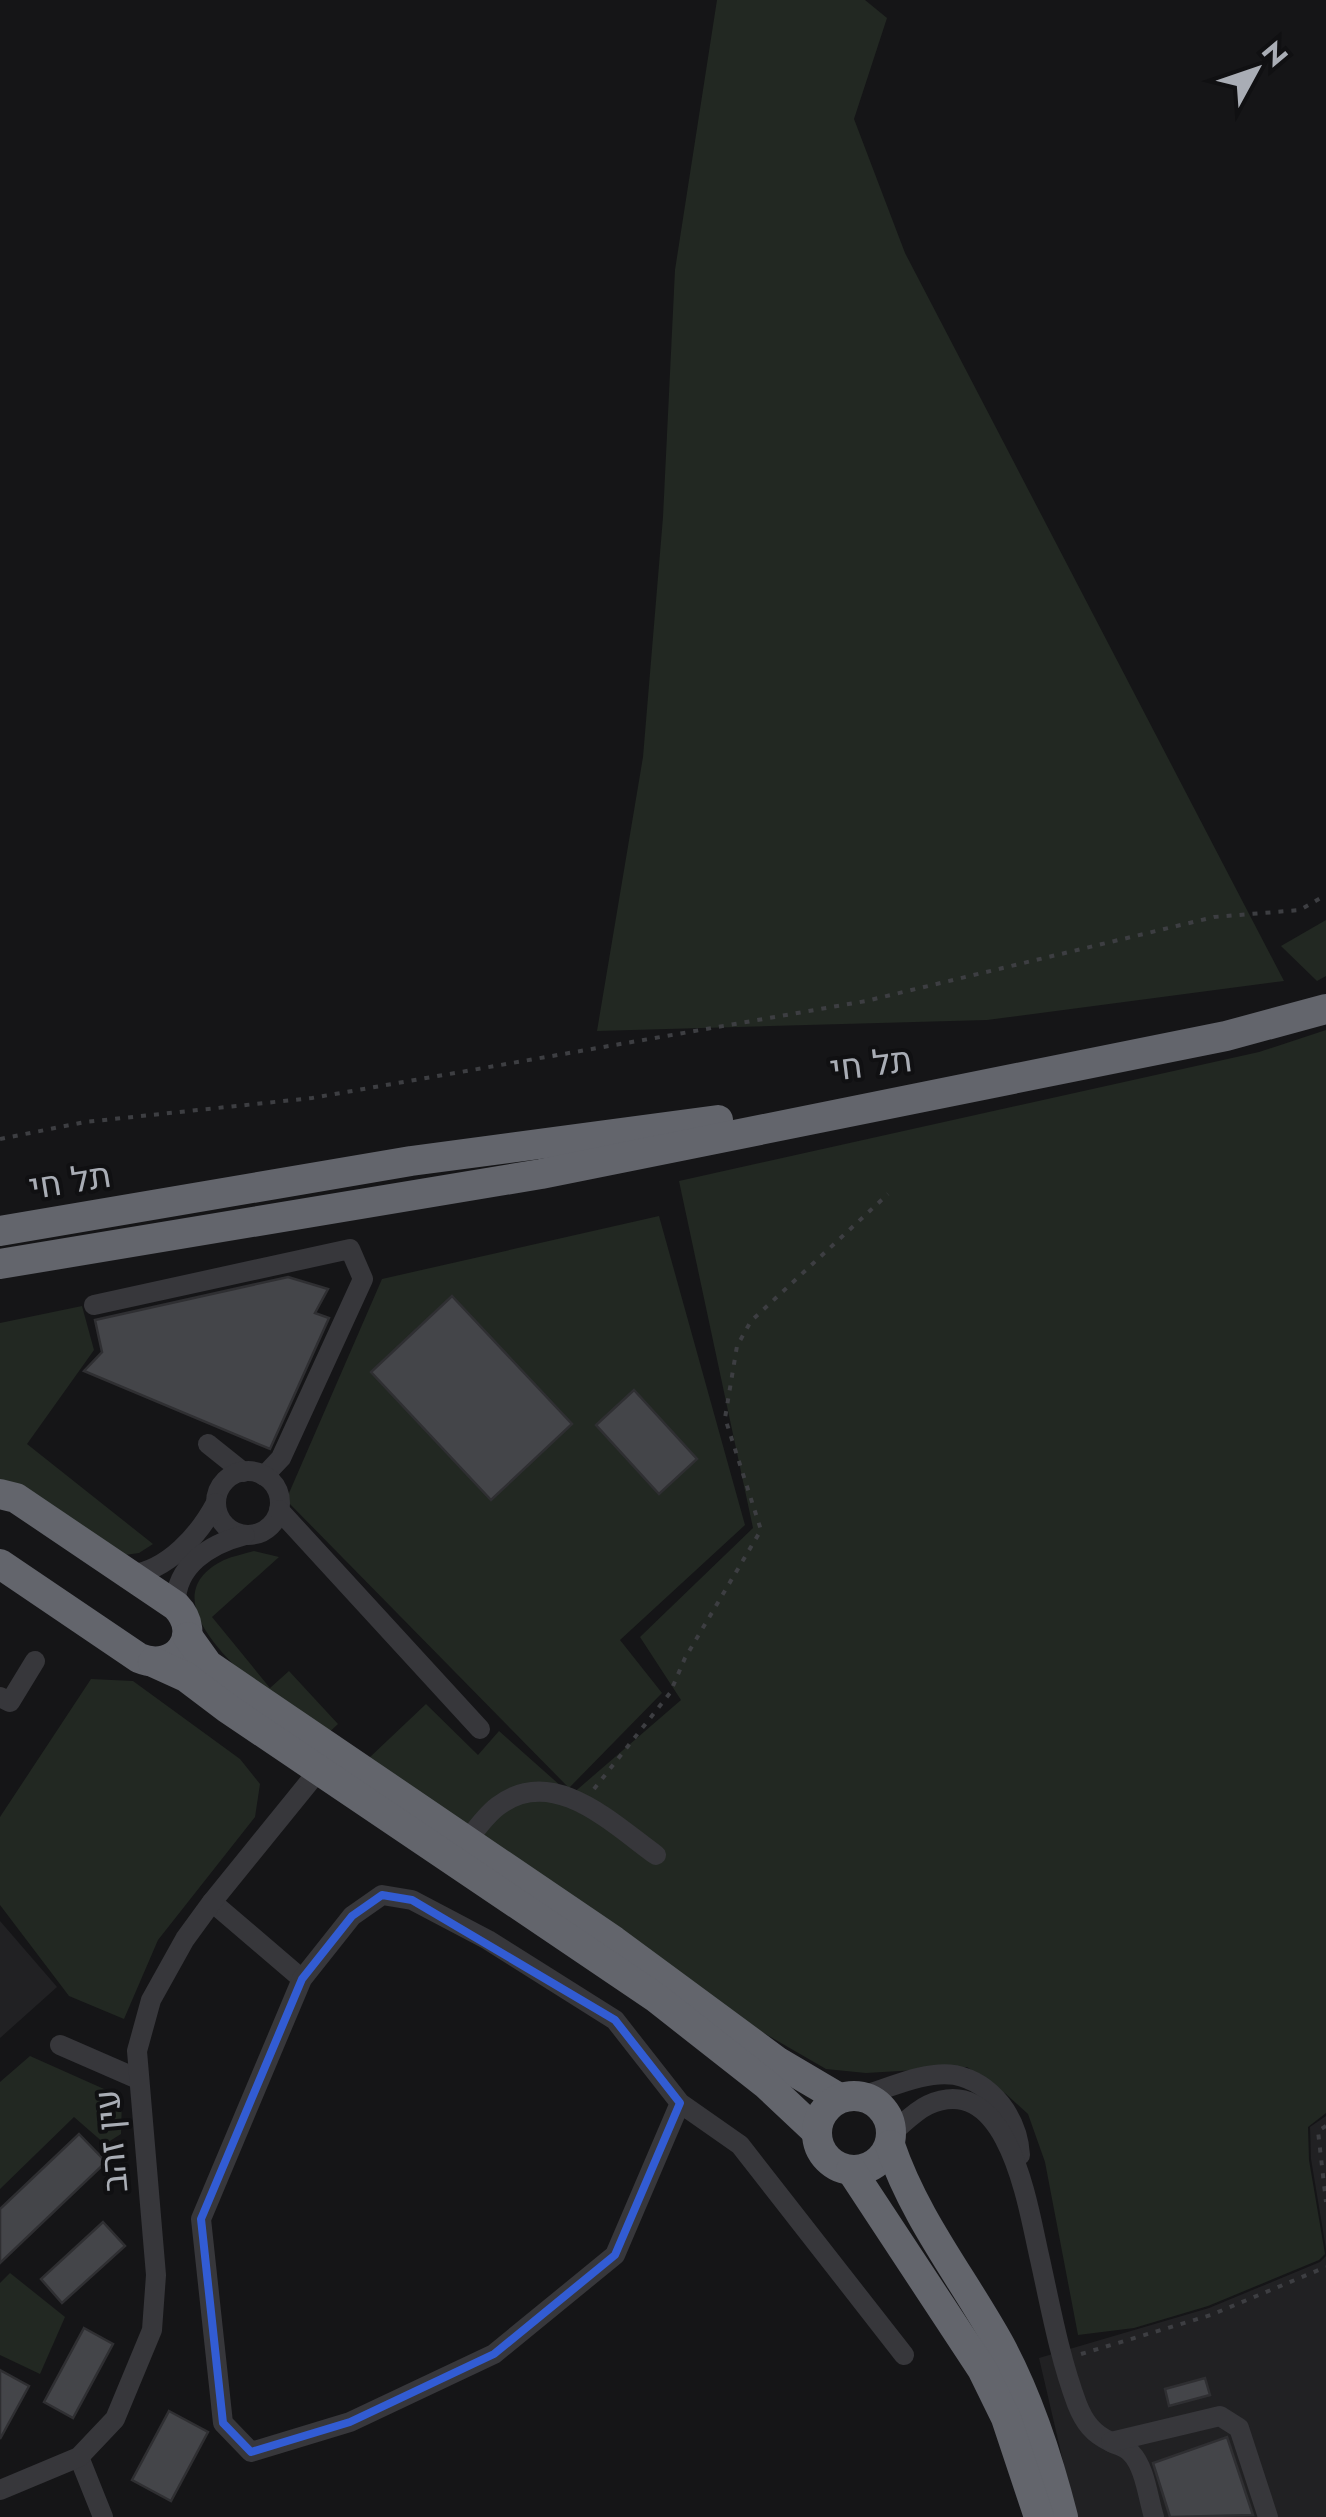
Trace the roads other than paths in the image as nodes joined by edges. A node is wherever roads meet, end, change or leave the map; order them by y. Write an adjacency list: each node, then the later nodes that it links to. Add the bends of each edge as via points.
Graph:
1 (1326, 1009): 2 (highway, via 1226,1036)
2 (934, 1094): 3 (highway, תל חי, via 557,1139); 4 (highway, תל חי, via 541,1174)
3 (0, 1231)
4 (10, 1265)
5 (94, 1305): 8 (street, via 350,1249 364,1280 281,1458)
6 (208, 1444): 7 (street)
7 (243, 1472): 8 (street); 10 (street, via 224,1483)
8 (264, 1476): 11 (street, via 276,1489)
9 (0, 1494): 14 (highway, via 16,1498)
10 (216, 1503): 12 (street, via 225,1526); 14 (street, via 206,1523 164,1564)
11 (279, 1510): 12 (street, via 268,1529); 20 (street)
12 (245, 1535): 15 (street, via 216,1542 183,1574)
13 (2, 1567): 18 (highway)
14 (130, 1575): 15 (highway)
15 (176, 1606): 16 (highway, via 188,1623)
16 (188, 1637): 18 (highway, via 171,1660); 22 (highway, via 208,1665)
17 (35, 1660): 19 (street, via 10,1702)
18 (153, 1662): 21 (highway, via 186,1677)
19 (0, 1696)
20 (480, 1729)
21 (319, 1770): 24 (street, עין זהב); 30 (highway, via 655,1997)
22 (467, 1841): 23 (street, via 498,1805 546,1792 584,1803); 28 (highway, via 778,2062)
23 (656, 1855)
24 (212, 1902): 25 (street); 27 (street, עין זהב, via 150,2000 137,2051)
25 (302, 1979): 29 (street, via 352,1916 382,1896 412,1900 614,2020); 29 (street, via 202,2219 224,2423 250,2452 350,2422 494,2354 616,2254)
26 (60, 2044): 27 (street)
27 (138, 2079): 36 (street, עין זהב, via 156,2275 152,2330 115,2419)
28 (851, 2098): 30 (highway, via 823,2112); 31 (highway, via 884,2110); 33 (street, via 935,2076 955,2075 984,2089 1015,2125)
29 (680, 2103): 34 (street, via 740,2146)
30 (817, 2132): 32 (highway, via 830,2162)
31 (891, 2139): 32 (highway, via 875,2164); 33 (street, via 928,2106 962,2101 996,2124); 40 (highway, via 922,2221 1016,2379)
32 (851, 2170): 39 (highway, via 982,2369)
33 (1023, 2182): 35 (street, via 1077,2405 1090,2430)
34 (904, 2355)
35 (1110, 2442): 41 (street, via 1136,2459); 42 (street, via 1220,2416 1239,2428)
36 (79, 2457): 37 (street, עין זהב); 38 (street)
37 (0, 2490)
38 (103, 2517)
39 (1039, 2517)
40 (1063, 2517)
41 (1154, 2517)
42 (1268, 2517)

